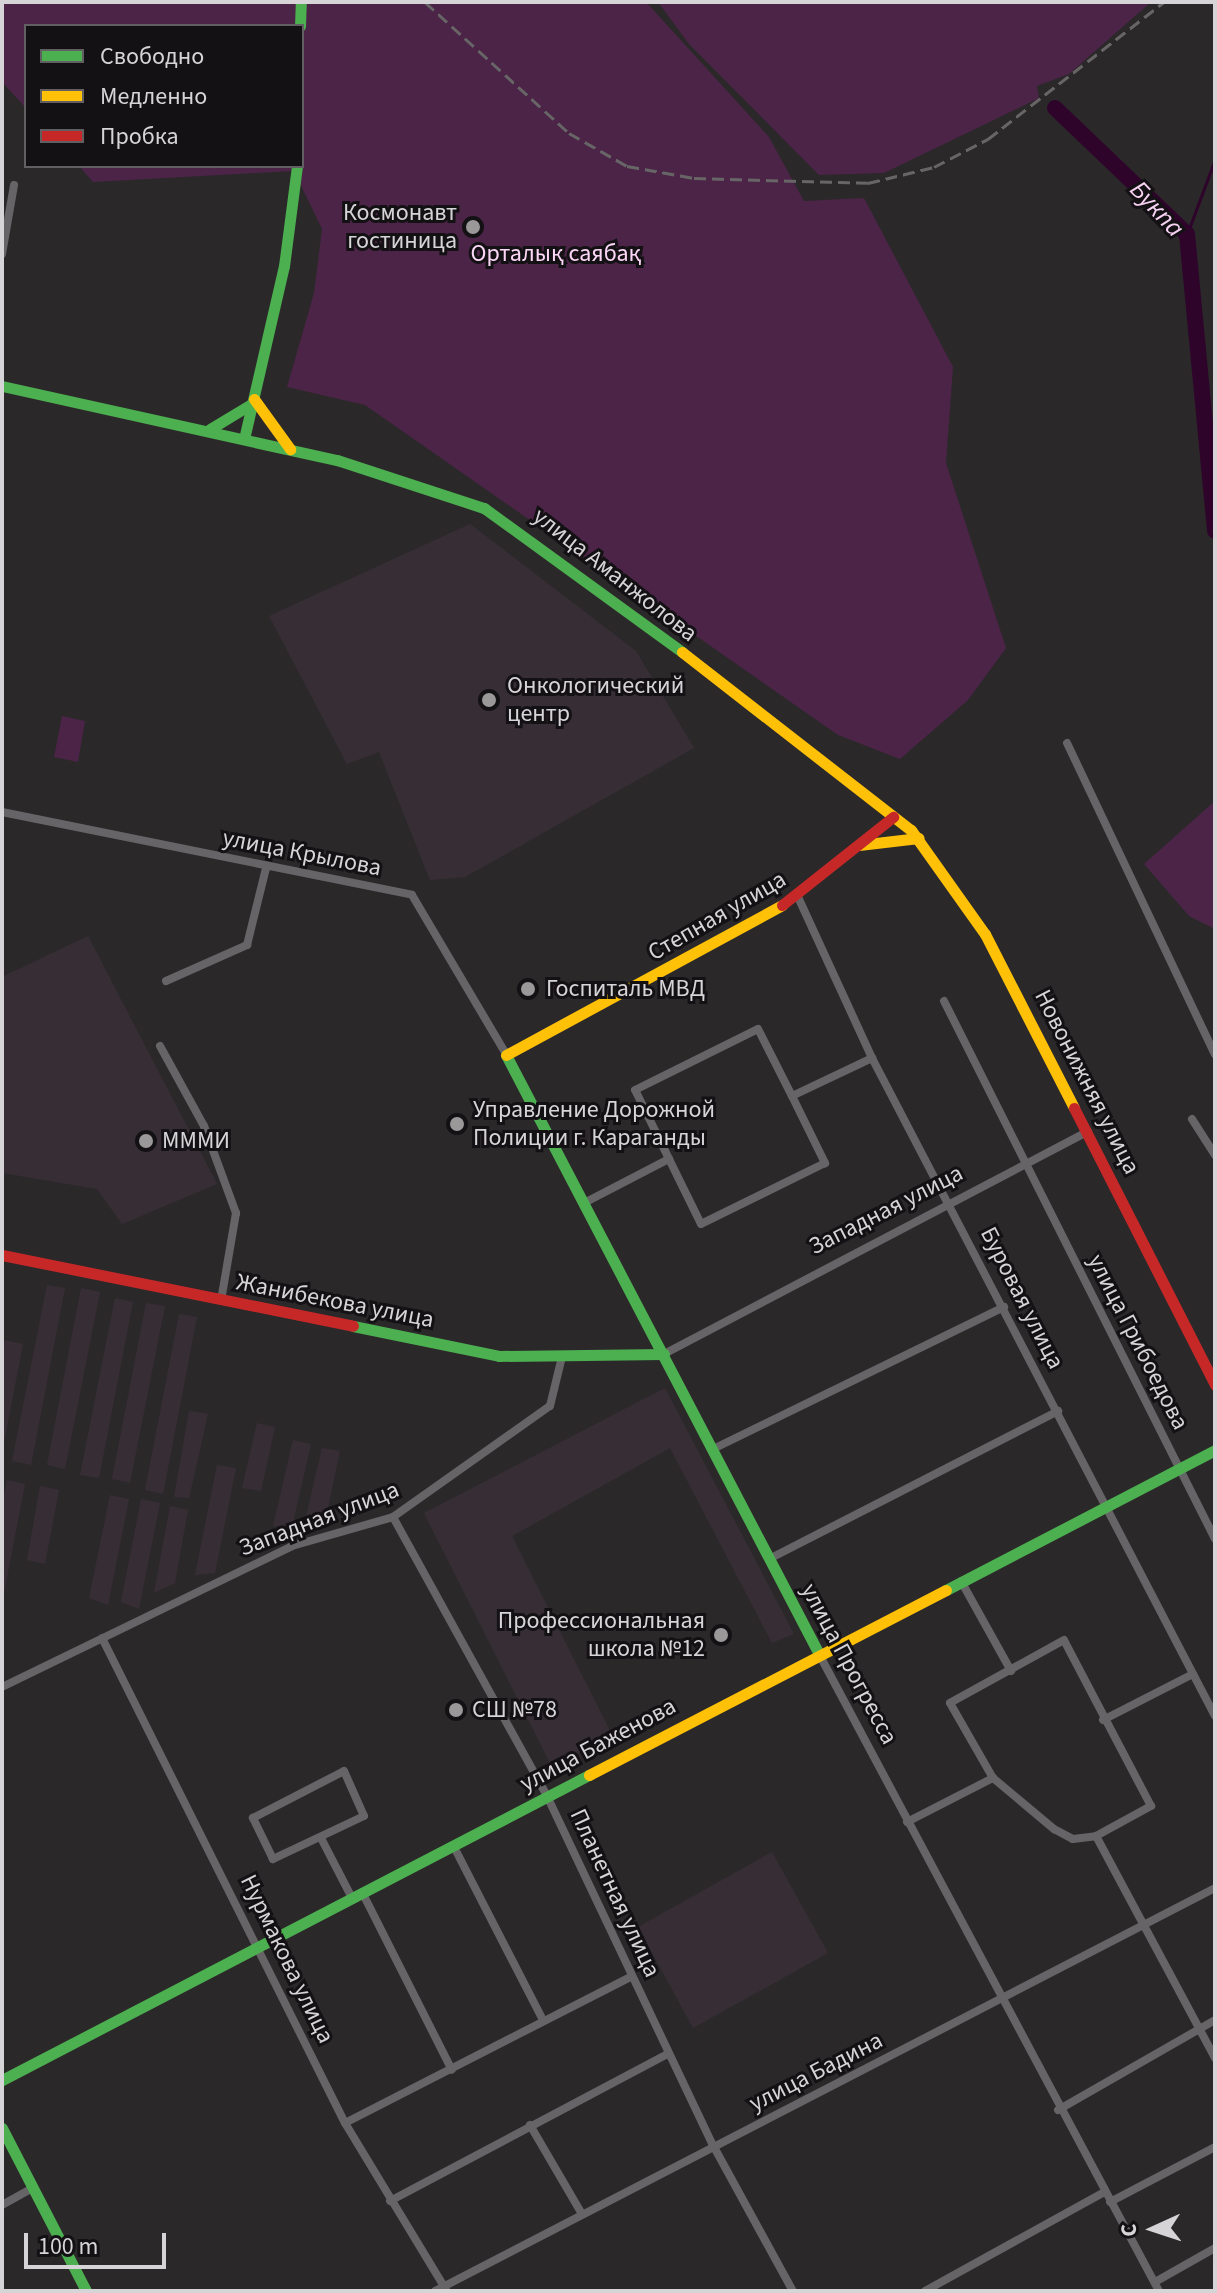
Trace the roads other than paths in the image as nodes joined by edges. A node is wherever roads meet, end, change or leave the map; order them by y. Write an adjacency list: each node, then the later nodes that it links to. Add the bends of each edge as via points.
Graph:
1 (301, 2): 2 (main road)
2 (300, 24)
3 (297, 168): 7 (main road)
4 (14, 185): 5 (street)
5 (2, 254)
6 (2, 386): 8 (main road)
7 (254, 401): 8 (main road); 9 (main road); 10 (main road)
8 (209, 430): 9 (main road)
9 (244, 439): 10 (main road, улица Аманжолова)
10 (290, 449): 13 (main road, улица Аманжолова, via 417,482 499,515)
11 (1067, 743): 22 (street)
12 (2, 812): 16 (street, улица Крылова)
13 (893, 817): 14 (main road, Новонижняя улица); 15 (main road, Степная улица)
14 (919, 838): 15 (main road); 26 (main road, Новонижняя улица, via 985,934)
15 (858, 845): 17 (main road, Степная улица)
16 (266, 868): 18 (street, via 247,945); 21 (street, улица Крылова, via 420,900)
17 (798, 897): 21 (main road, Степная улица); 23 (street, Буровая улица)
18 (166, 981)
19 (944, 1001): 29 (street, улица Грибоедова)
20 (160, 1046): 33 (street, via 204,1126 236,1213)
21 (506, 1054): 31 (main road, улица Прогресса)
22 (1215, 1055)
23 (872, 1058): 24 (street); 30 (street, Буровая улица)
24 (792, 1096): 28 (street, via 825,1163 701,1224); 28 (street, via 758,1029 695,1059 635,1090)
25 (1192, 1119): 27 (street)
26 (1088, 1131): 29 (street, Западная улица); 37 (main road, Новонижняя улица)
27 (1215, 1155)
28 (669, 1159): 31 (street)
29 (1026, 1162): 30 (street, Западная улица); 41 (street, улица Грибоедова)
30 (949, 1202): 34 (street, Буровая улица); 35 (street, Западная улица)
31 (584, 1203): 35 (main road, улица Прогресса)
32 (2, 1255): 33 (main road, Жанибекова улица)
33 (221, 1301): 36 (main road, Жанибекова улица, via 499,1356)
34 (1004, 1307): 38 (street, Буровая улица); 39 (street)
35 (664, 1354): 36 (main road, Жанибекова улица); 39 (main road, улица Прогресса)
36 (561, 1361): 43 (street, Западная улица, via 550,1406)
37 (1215, 1385)
38 (1058, 1411): 42 (street, Буровая улица); 45 (street)
39 (713, 1449): 45 (main road, улица Прогресса)
40 (1215, 1450): 41 (main road, улица Баженова)
41 (1178, 1468): 42 (main road, улица Баженова); 44 (street, улица Грибоедова)
42 (1105, 1507): 46 (main road, улица Баженова); 50 (street, Буровая улица)
43 (393, 1517): 47 (street, Западная улица, via 292,1546); 55 (street, Планетная улица)
44 (1215, 1539)
45 (769, 1559): 48 (main road, улица Прогресса)
46 (961, 1581): 48 (main road, улица Баженова); 49 (street)
47 (102, 1638): 51 (street, Западная улица); 63 (street, Нурмакова улица)
48 (819, 1654): 55 (main road, улица Баженова); 56 (street, улица Прогресса)
49 (1011, 1671): 53 (street, via 1064,1640); 54 (street, via 950,1703)
50 (1193, 1674): 52 (street, Буровая улица); 53 (street)
51 (2, 1687)
52 (1215, 1716)
53 (1103, 1720): 57 (street, via 1151,1806)
54 (993, 1778): 56 (street); 57 (street, via 1054,1829 1073,1839)
55 (547, 1796): 59 (main road, улица Баженова); 64 (street, Планетная улица)
56 (907, 1822): 65 (street, улица Прогресса)
57 (1096, 1836): 62 (street)
58 (321, 1838): 58 (street, via 364,1816 344,1771 252,1820 274,1860); 61 (street)
59 (453, 1845): 61 (main road, улица Баженова); 66 (street)
60 (1215, 1888): 62 (street, улица Бадина)
61 (357, 1895): 63 (main road, улица Баженова); 71 (street)
62 (1141, 1926): 65 (street, улица Бадина); 68 (street)
63 (258, 1948): 72 (main road, улица Баженова); 74 (street, Нурмакова улица)
64 (632, 1976): 66 (street); 69 (street, Планетная улица)
65 (999, 2001): 73 (street, улица Прогресса); 77 (street, улица Бадина)
66 (543, 2020): 71 (street)
67 (1215, 2020): 68 (street)
68 (1200, 2028): 70 (street); 73 (street)
69 (668, 2054): 75 (street); 77 (street, Планетная улица)
70 (1215, 2058)
71 (452, 2070): 74 (street)
72 (2, 2080)
73 (1058, 2110): 80 (street, улица Прогресса)
74 (345, 2123): 81 (street, Нурмакова улица)
75 (530, 2125): 81 (street); 84 (street)
76 (2, 2128): 79 (main road)
77 (714, 2147): 84 (street, улица Бадина); 90 (street, Планетная улица)
78 (1215, 2147): 82 (street)
79 (33, 2188): 83 (street); 88 (main road)
80 (1104, 2192): 82 (street, улица Прогресса); 91 (street)
81 (390, 2201): 87 (street, Нурмакова улица)
82 (1110, 2202): 86 (street, улица Прогресса)
83 (2, 2205)
84 (582, 2214): 87 (street, улица Бадина)
85 (1215, 2248): 86 (street)
86 (1157, 2286)
87 (446, 2288): 89 (street, улица Бадина)
88 (86, 2291)
89 (435, 2291)
90 (793, 2291)
91 (925, 2291)

